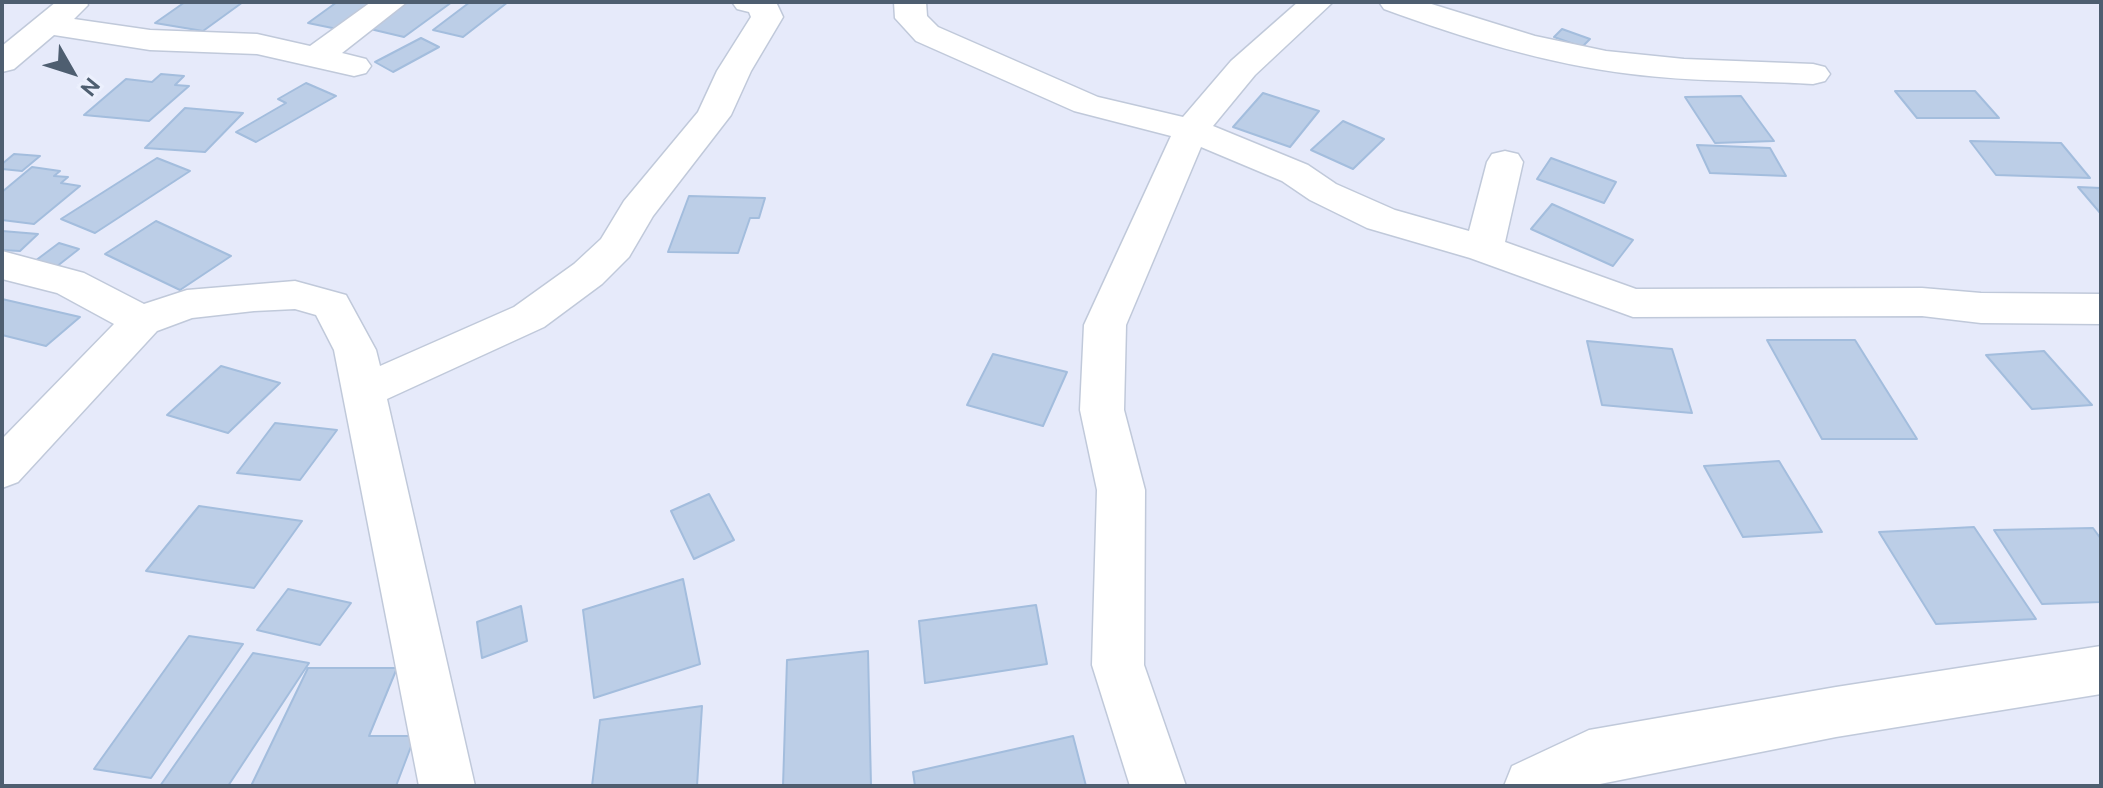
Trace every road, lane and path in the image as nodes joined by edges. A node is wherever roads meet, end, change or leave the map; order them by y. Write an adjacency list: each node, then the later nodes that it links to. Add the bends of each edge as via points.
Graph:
1 (74, 2): 7 (street)
2 (391, 2): 8 (street)
3 (748, 2): 18 (street, via 763,6 767,17 714,115 637,210 615,248 529,317)
4 (910, 2): 12 (street, via 911,18 927,34 1086,104)
5 (1317, 2): 12 (street, via 1243,68)
6 (1395, 2): 11 (street, via 1516,41 1606,61)
7 (48, 25): 8 (street, via 150,40 257,44); 9 (street)
8 (316, 57): 10 (street)
9 (2, 62)
10 (354, 66)
11 (1813, 74)
12 (1191, 130): 14 (street, via 1295,173 1381,219); 22 (street, via 1105,325 1102,410 1121,490 1118,665)
13 (1505, 162): 14 (street)
14 (1484, 249): 16 (street, via 1633,303 1922,302)
15 (2, 265): 17 (street, via 70,283)
16 (2101, 309)
17 (142, 321): 18 (street, via 187,304 254,297 295,295 331,305 355,350); 19 (street)
18 (364, 391): 21 (street)
19 (2, 469)
20 (2101, 670): 23 (street, via 1589,757)
21 (447, 786)
22 (1158, 786)
23 (1532, 786)

